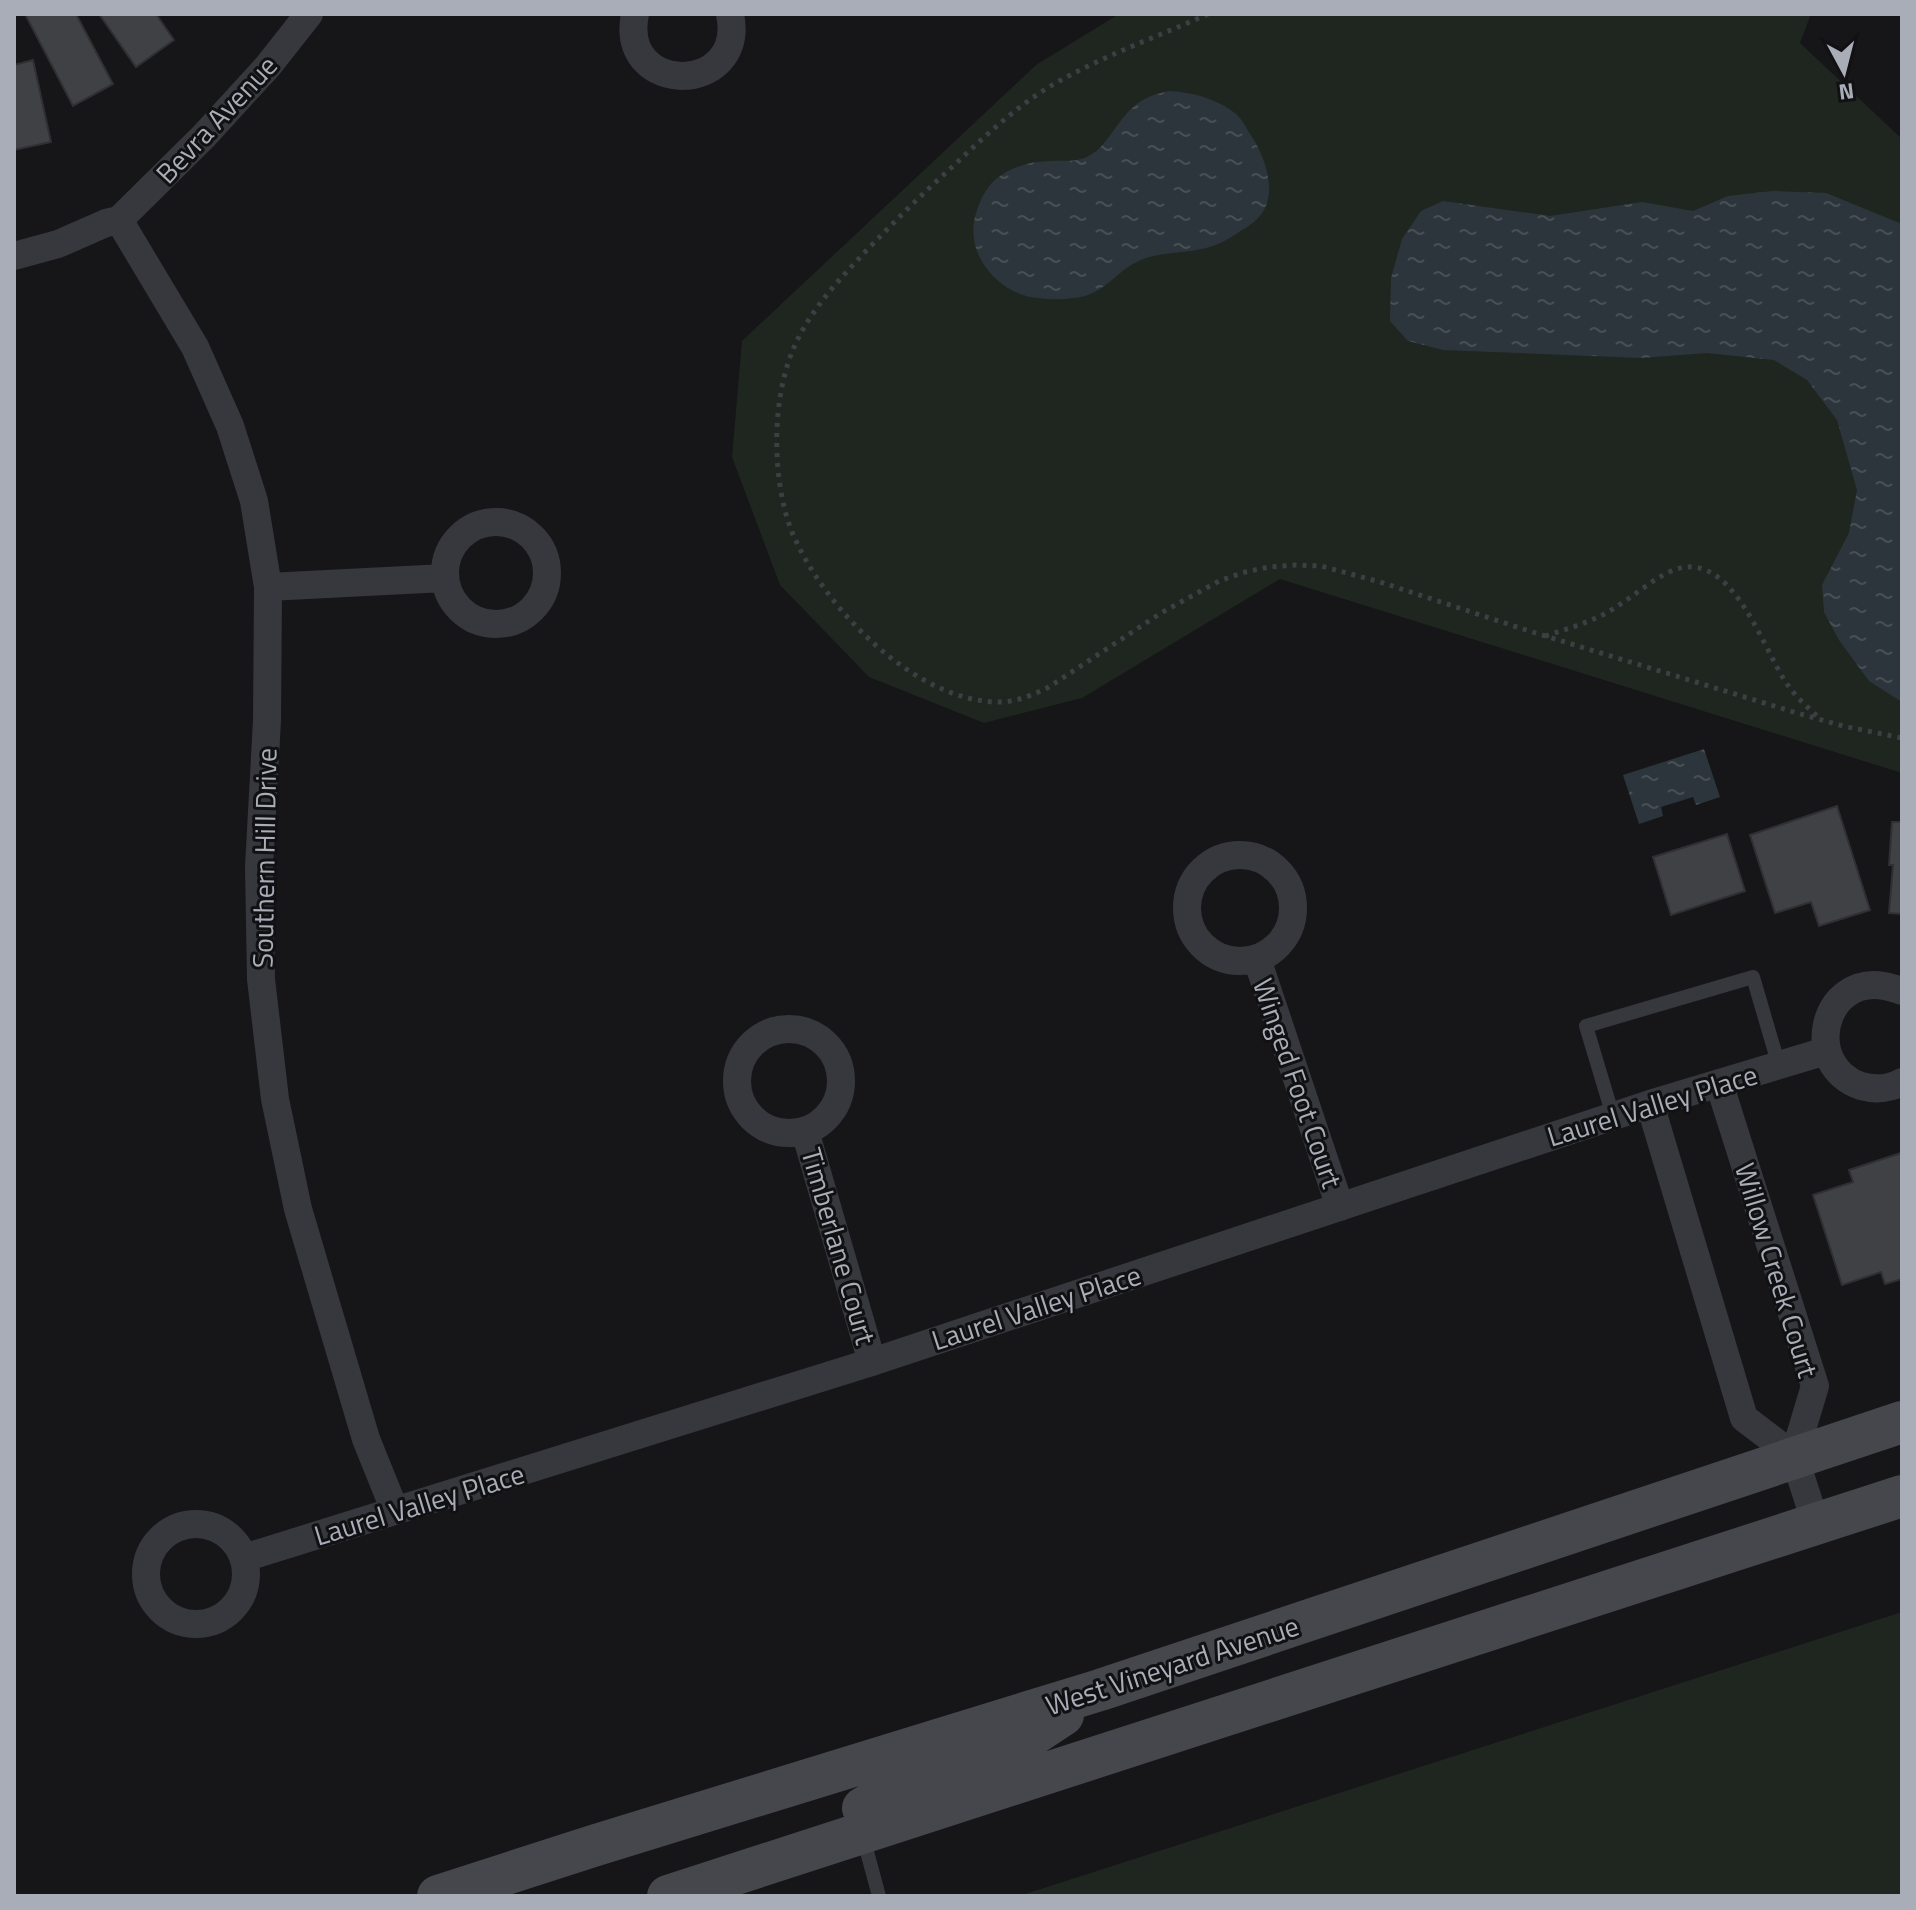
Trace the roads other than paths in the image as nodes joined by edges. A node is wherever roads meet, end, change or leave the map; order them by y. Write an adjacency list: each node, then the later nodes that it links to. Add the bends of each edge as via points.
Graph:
1 (309, 14): 4 (street, Bevra Avenue, via 204,136)
2 (635, 14): 3 (street, via 636,46 646,62 663,74 682,78 718,64 729,47)
3 (730, 14)
4 (119, 220): 5 (street); 7 (street, Southern Hill Drive, via 195,347 230,426 254,501)
5 (14, 256)
6 (445, 578): 7 (street)
7 (268, 587): 22 (street, Southern Hill Drive, via 259,881 261,979 275,1099 302,1225 366,1439)
8 (1257, 959): 17 (street, Winged Foot Court)
9 (1902, 991): 10 (street, via 1882,985 1844,996 1831,1012)
10 (1826, 1051): 11 (street, Laurel Valley Place); 12 (street, via 1836,1070 1852,1082 1871,1089)
11 (1779, 1066): 13 (street, Laurel Valley Place); 15 (lane, via 1753,977 1586,1026)
12 (1902, 1082)
13 (1719, 1083): 14 (street, Laurel Valley Place); 20 (street, Willow Creek Court, via 1815,1386)
14 (1650, 1104): 15 (street, Laurel Valley Place); 20 (street, via 1744,1418)
15 (1613, 1116): 17 (street, Laurel Valley Place)
16 (805, 1131): 18 (street, Timberlane Court)
17 (1340, 1207): 18 (street, Laurel Valley Place)
18 (872, 1362): 22 (street, Laurel Valley Place)
19 (1902, 1422): 20 (main road, West Vineyard Avenue)
20 (1794, 1456): 23 (street); 25 (main road, West Vineyard Avenue)
21 (1902, 1496): 23 (main road)
22 (395, 1511): 24 (street, Laurel Valley Place)
23 (1816, 1524): 26 (main road)
24 (244, 1558)
25 (1100, 1690): 26 (main road, via 1010,1750 884,1796 855,1812); 27 (main road, West Vineyard Avenue)
26 (862, 1833): 28 (main road); 29 (lane)
27 (438, 1896)
28 (668, 1896)
29 (879, 1896)

